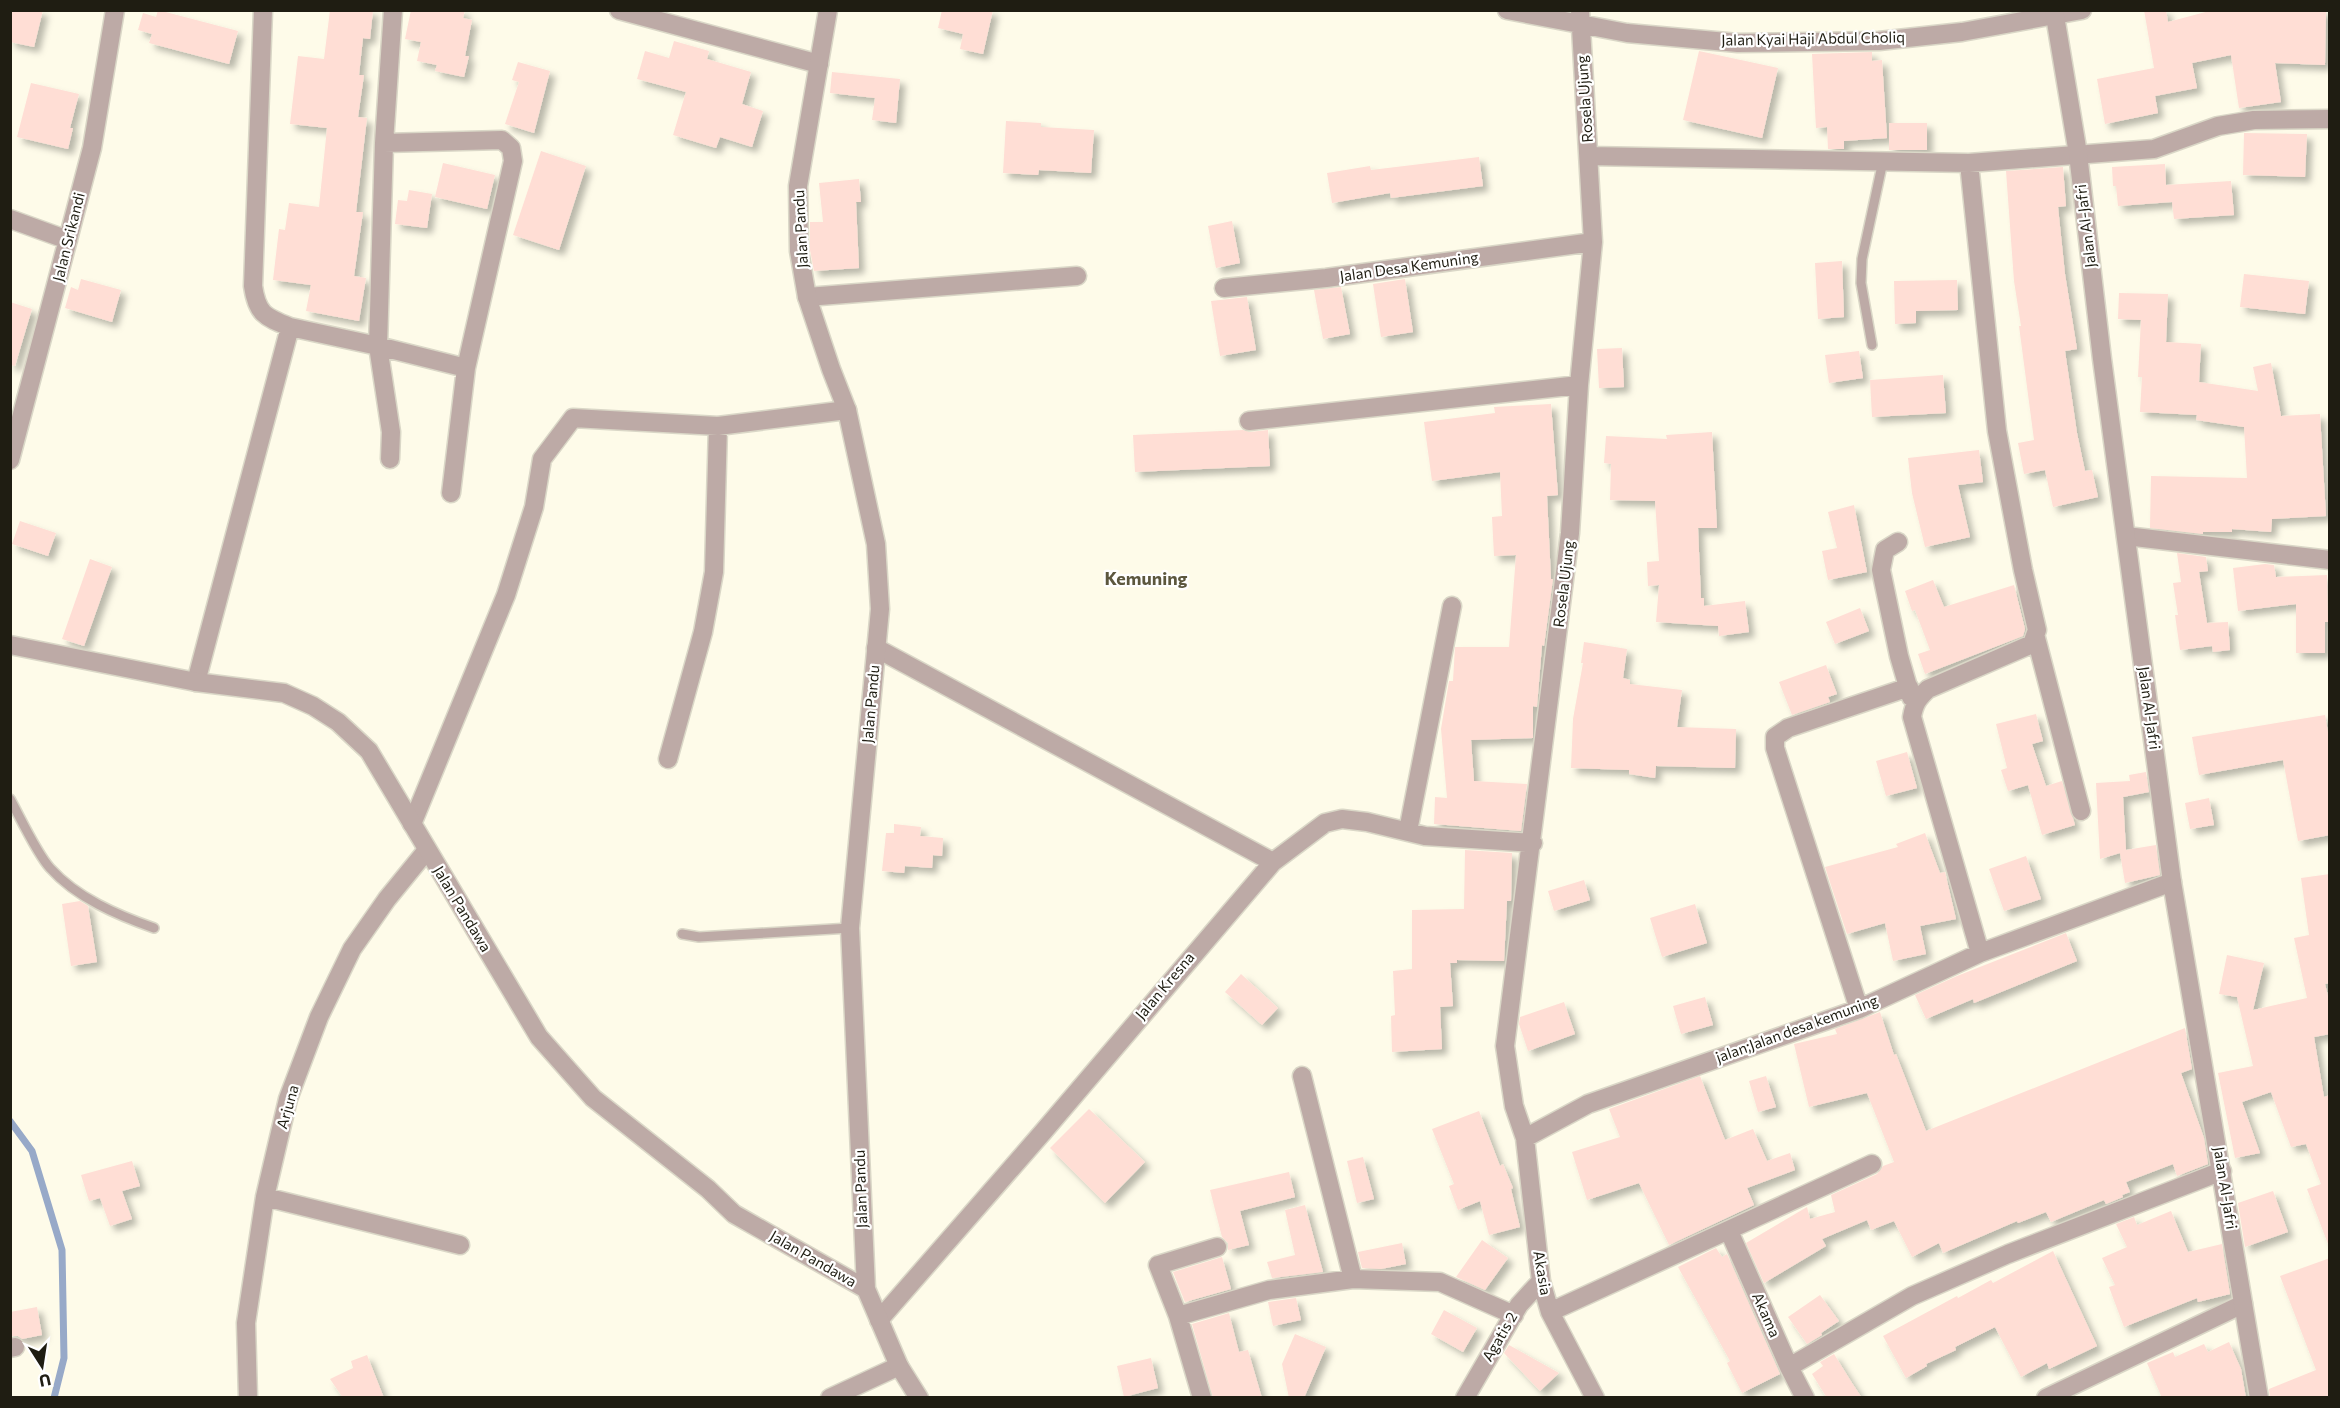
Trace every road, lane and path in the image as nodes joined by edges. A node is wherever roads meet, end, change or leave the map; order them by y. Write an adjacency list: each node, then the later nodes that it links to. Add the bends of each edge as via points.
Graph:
1 (115, 10): 18 (street, Jalan Srikandi, via 92,148)
2 (263, 10): 23 (street, via 253,286 261,312)
3 (393, 10): 12 (street)
4 (618, 10): 10 (street)
5 (828, 10): 10 (street, Jalan Pandu)
6 (1507, 10): 9 (street, Jalan Kyai Haji Abdul Choliq)
7 (2082, 10): 8 (street, Jalan Kyai Haji Abdul Choliq)
8 (2054, 14): 9 (street, Jalan Kyai Haji Abdul Choliq, via 1962,32 1879,41 1738,43 1627,33); 13 (street, Jalan Al-Jafri)
9 (1580, 18): 14 (street, Rosela Ujung)
10 (819, 64): 22 (street, Jalan Pandu, via 798,186 799,251)
11 (2330, 119): 13 (street, via 2254,120 2218,126 2154,149)
12 (384, 143): 25 (street); 26 (street, via 502,140 511,148 513,162)
13 (2078, 154): 16 (street); 35 (street, Jalan Al-Jafri)
14 (1589, 156): 15 (street); 19 (street, Rosela Ujung)
15 (1883, 161): 16 (street); 24 (lane, via 1862,259 1861,283)
16 (1970, 163): 39 (street, via 1997,431)
17 (10, 219): 18 (street)
18 (68, 240): 31 (street, Jalan Srikandi)
19 (1593, 242): 21 (street, Jalan Desa Kemuning); 27 (street, Rosela Ujung)
20 (1077, 276): 22 (street)
21 (1224, 288)
22 (807, 297): 28 (street, Jalan Pandu)
23 (290, 327): 25 (street); 42 (street)
24 (1872, 345)
25 (378, 346): 26 (street); 32 (street, via 391,432)
26 (466, 368): 34 (street)
27 (1579, 385): 29 (street); 50 (street, Rosela Ujung, via 1570,533)
28 (848, 410): 30 (street); 41 (street, Jalan Pandu, via 876,544 880,609)
29 (1248, 421)
30 (718, 426): 45 (street, via 714,572 703,632); 48 (street, via 573,418 557,437 542,459 534,507 506,595)
31 (15, 429): 33 (street, Jalan Srikandi)
32 (390, 459)
33 (10, 460)
34 (451, 493)
35 (2126, 536): 37 (street); 53 (street, Jalan Al-Jafri)
36 (1898, 542): 43 (street, via 1885,550 1881,570)
37 (2330, 560)
38 (1452, 606): 49 (street)
39 (2036, 638): 44 (street, via 2032,644 1928,689); 47 (street)
40 (10, 645): 42 (street, Jalan Pandawa)
41 (876, 648): 52 (street); 55 (street, Jalan Pandu)
42 (196, 682): 48 (street, Jalan Pandawa, via 284,693 338,722 369,751)
43 (1908, 687): 44 (street); 58 (street, via 1788,728 1775,737 1775,748)
44 (1914, 705): 57 (street, via 1914,729)
45 (668, 759)
46 (10, 799): 54 (lane, via 49,867 111,913)
47 (2081, 811)
48 (412, 824): 51 (street, Jalan Pandawa)
49 (1408, 831): 50 (street, Jalan Kresna, via 1425,836); 52 (street, Jalan Kresna, via 1342,819 1325,823)
50 (1533, 843): 60 (street, Rosela Ujung, via 1505,1046 1514,1106)
51 (427, 850): 63 (street, Arjuna, via 352,949 319,1017 288,1099); 69 (street, Jalan Pandawa, via 539,1037 593,1098 734,1214)
52 (1273, 862): 74 (street, Jalan Kresna)
53 (2172, 882): 57 (street, jalan;Jalan desa kemuning); 62 (street, Jalan Al-Jafri)
54 (154, 928)
55 (850, 928): 56 (lane, via 699,937); 69 (street, Jalan Pandu)
56 (682, 934)
57 (1980, 953): 58 (street, jalan;Jalan desa kemuning)
58 (1859, 1009): 60 (street, jalan;Jalan desa kemuning, via 1588,1104)
59 (1302, 1076): 67 (street)
60 (1524, 1138): 68 (street, Akasia)
61 (1872, 1164): 64 (street)
62 (2222, 1171): 70 (street, Jalan Al-Jafri); 76 (street, via 2008,1254 1912,1296)
63 (265, 1197): 65 (street); 77 (street, Arjuna, via 246,1323)
64 (1729, 1231): 71 (street); 76 (street, Akama)
65 (460, 1245)
66 (1217, 1247): 73 (street, via 1158,1265)
67 (1353, 1279): 72 (street, via 1440,1282); 73 (street, via 1269,1290)
68 (1541, 1281): 71 (street, Akasia); 72 (street, Agatis 2, via 1530,1290)
69 (866, 1289): 74 (street, Jalan Pandu)
70 (2243, 1304): 84 (street); 85 (street, Jalan Al-Jafri)
71 (1550, 1312): 82 (street, Akasia)
72 (1514, 1315): 81 (street, Agatis 2)
73 (1178, 1316): 80 (street)
74 (879, 1320): 75 (street, Jalan Pandu)
75 (899, 1366): 78 (street); 79 (street, Jalan Pandu)
76 (1789, 1367): 83 (street, Akama)
77 (248, 1398)
78 (830, 1398)
79 (919, 1398)
80 (1202, 1398)
81 (1465, 1398)
82 (1595, 1398)
83 (1804, 1398)
84 (2046, 1398)
85 (2259, 1398)

